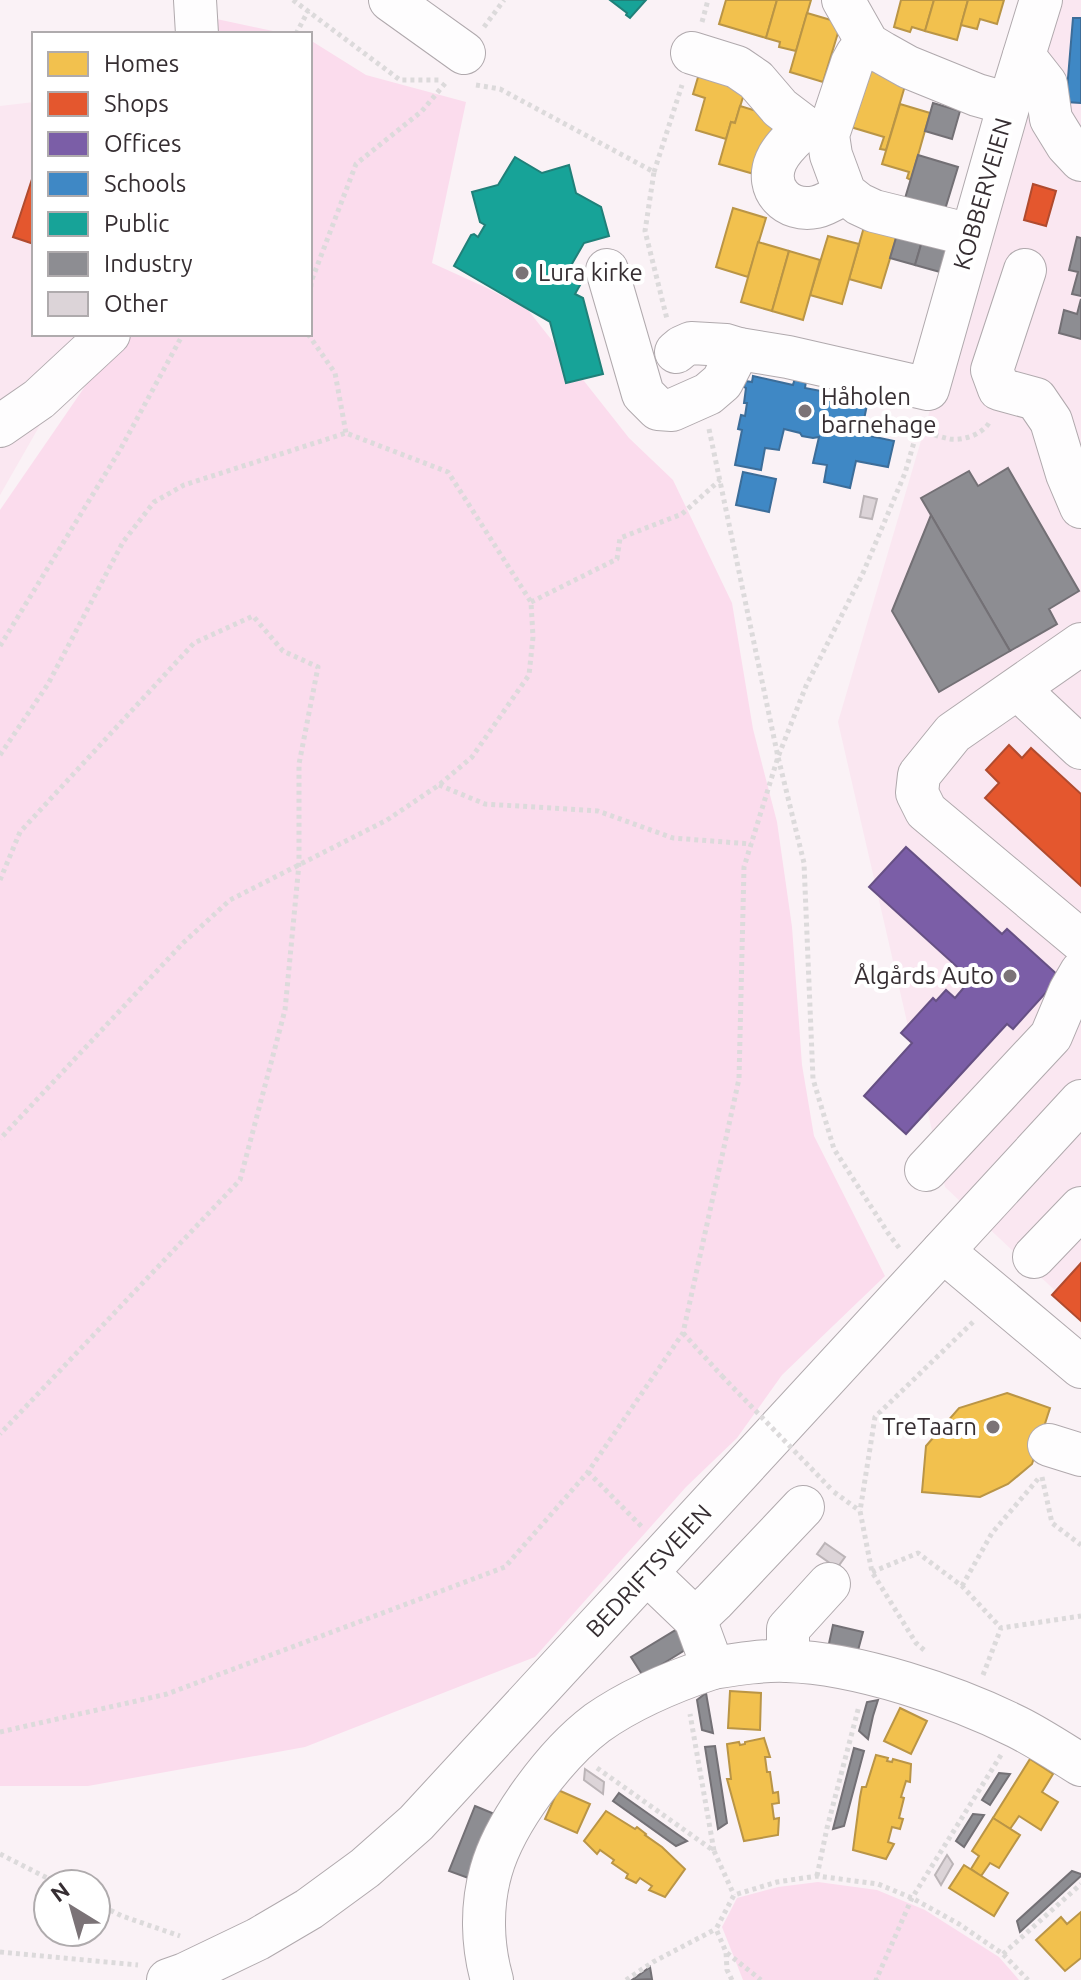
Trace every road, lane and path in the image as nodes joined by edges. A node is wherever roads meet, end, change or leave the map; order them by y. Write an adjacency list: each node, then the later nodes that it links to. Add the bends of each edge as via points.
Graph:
1 (195, 0): 8 (street)
2 (293, 0): 7 (path)
3 (390, 0): 13 (street)
4 (504, 0): 13 (path)
5 (843, 0): 10 (street)
6 (1041, 0): 12 (street, KOBBERVEIEN)
7 (308, 11): 9 (path); 13 (path, via 400,80)
8 (197, 32)
9 (297, 32)
10 (868, 44): 14 (street, via 908,67); 15 (street, via 857,54)
11 (692, 53): 15 (street, via 748,73 780,108)
12 (1024, 56): 14 (street, KOBBERVEIEN); 16 (street, via 1046,84 1051,119)
13 (462, 75): 21 (path, via 356,164); 26 (path, via 500,89 654,172 645,231)
14 (1009, 104): 18 (street, KOBBERVEIEN)
15 (817, 131): 17 (street); 17 (street, via 782,150 773,185 789,204 801,208 818,207)
16 (1081, 160)
17 (845, 193): 18 (street, via 874,211)
18 (971, 235): 27 (street, KOBBERVEIEN)
19 (607, 270): 29 (street, via 643,394 658,409 672,410)
20 (1025, 270): 28 (street, via 992,370)
21 (312, 279)
22 (107, 336): 30 (street, via 39,399)
23 (182, 336): 37 (path, via 120,450)
24 (309, 336): 32 (path, via 335,373)
25 (739, 349): 26 (street, via 700,342); 27 (street); 29 (street, via 722,382)
26 (676, 352)
27 (928, 389): 31 (path)
28 (999, 389): 31 (path, via 987,427 972,436 953,439); 34 (street, via 1036,399)
29 (695, 400): 33 (path, via 710,430)
30 (0, 426)
31 (919, 430): 41 (path, via 863,573 806,686)
32 (346, 433): 35 (path, via 448,472); 40 (path, via 184,485 154,502 123,542 48,684)
33 (720, 480): 35 (path, via 682,514 620,538 617,559); 41 (path)
34 (1076, 481)
35 (531, 602): 42 (path, via 529,675 472,757)
36 (1081, 644): 38 (street)
37 (0, 646)
38 (1018, 689): 39 (street); 46 (street, via 953,733 919,775 917,793 926,811)
39 (1081, 748)
40 (0, 755)
41 (778, 757): 43 (path); 53 (path, via 804,863 813,1079 834,1149 888,1233)
42 (439, 785): 43 (path, via 485,804 598,811 673,838); 44 (path, via 387,820)
43 (751, 844): 55 (path, via 744,867 739,1079)
44 (299, 864): 45 (path, via 299,764 318,667 283,651 253,616 194,643 20,832); 49 (path, via 230,900 183,943); 57 (path, via 285,1010 240,1180)
45 (0, 880)
46 (1081, 941)
47 (1081, 972): 50 (street, via 1051,1036)
48 (1081, 1101): 53 (street, BEDRIFTSVEIEN)
49 (0, 1139)
50 (926, 1170)
51 (1081, 1208): 52 (street)
52 (1034, 1257)
53 (932, 1263): 56 (street); 62 (street, BEDRIFTSVEIEN)
54 (982, 1313): 60 (path, via 875,1417)
55 (683, 1333): 58 (path); 59 (path, bridge)
56 (1081, 1367)
57 (0, 1434)
58 (588, 1472): 62 (path); 74 (path, via 505,1567 167,1694)
59 (818, 1499): 60 (path); 67 (street)
60 (860, 1511): 63 (path)
61 (1081, 1545): 65 (path, via 1052,1523 1042,1475 992,1533)
62 (657, 1562): 67 (street); 90 (street, BEDRIFTSVEIEN, via 416,1823 365,1868 258,1939)
63 (872, 1572): 65 (path, via 918,1553); 69 (path, via 916,1643)
64 (829, 1584): 70 (street, via 788,1629)
65 (962, 1586): 68 (path)
66 (1081, 1616): 68 (path)
67 (695, 1619): 71 (street)
68 (1001, 1628): 72 (path)
69 (928, 1653)
70 (788, 1661): 71 (street); 73 (street, via 867,1673)
71 (699, 1673): 76 (street, via 640,1698 598,1723); 78 (path)
72 (981, 1682)
73 (1018, 1727): 77 (street); 84 (path)
74 (0, 1732)
75 (849, 1743): 81 (path)
76 (570, 1748): 78 (path); 91 (street, via 524,1805 492,1869 484,1939)
77 (1081, 1765)
78 (714, 1851): 83 (path)
79 (0, 1854): 80 (path)
80 (32, 1870)
81 (817, 1876): 83 (path); 84 (path, via 878,1884)
82 (1081, 1884): 89 (path)
83 (734, 1895): 86 (path)
84 (912, 1898): 89 (path); 95 (path)
85 (112, 1911): 90 (path, via 200,1943)
86 (716, 1929): 88 (path); 92 (path)
87 (0, 1952): 90 (path)
88 (726, 1952): 93 (path); 94 (path)
89 (1003, 1954): 96 (path)
90 (178, 1972)
91 (492, 1980)
92 (626, 1980)
93 (732, 1980)
94 (761, 1980)
95 (876, 1980)
96 (1028, 1980)

